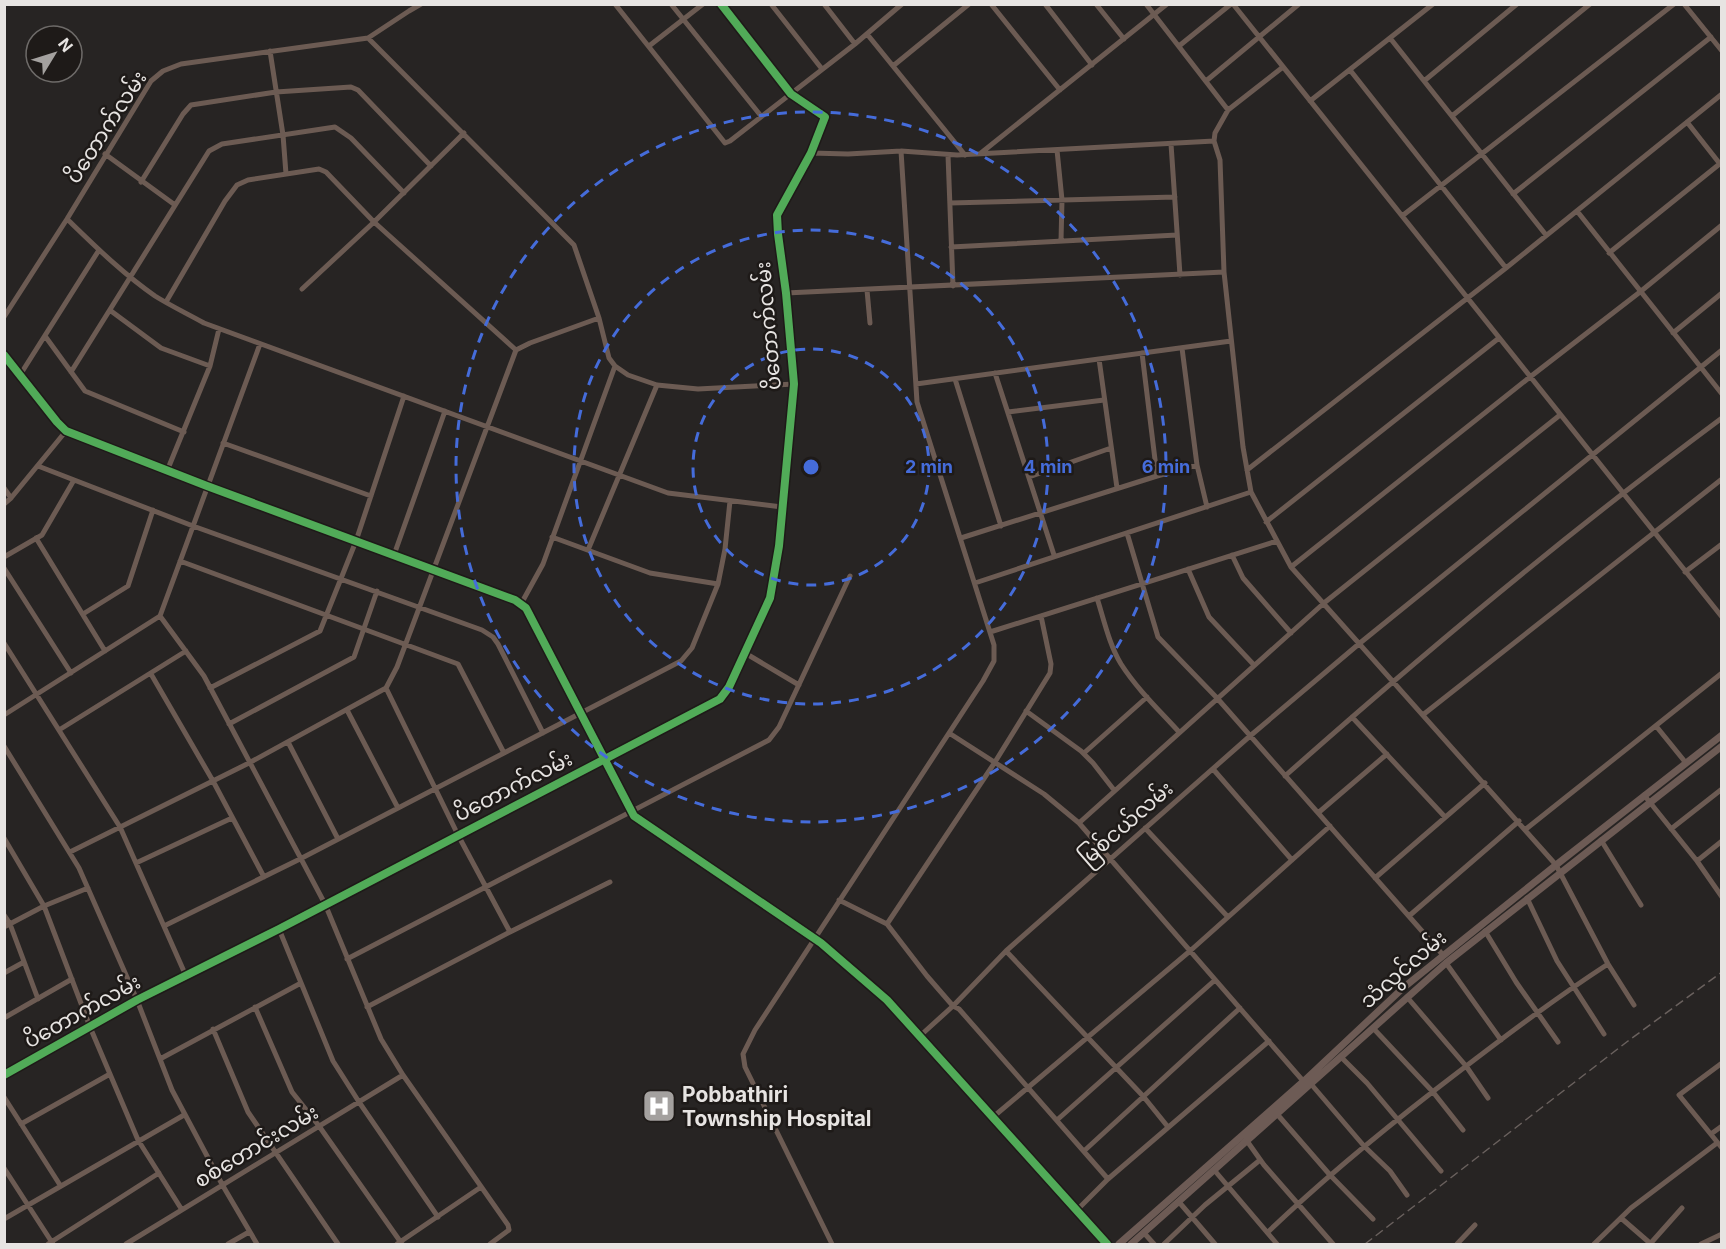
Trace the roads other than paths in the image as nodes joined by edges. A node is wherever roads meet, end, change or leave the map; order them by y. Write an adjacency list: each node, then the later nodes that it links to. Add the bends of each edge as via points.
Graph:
1 (421, 4): 28 (street, ပိတောက်လမ်း)
2 (615, 4): 32 (street)
3 (671, 4): 24 (street)
4 (703, 4): 24 (street)
5 (721, 4): 45 (street)
6 (771, 4): 39 (street)
7 (834, 4): 22 (street)
8 (902, 4): 25 (street)
9 (969, 4): 37 (street)
10 (991, 4): 43 (street)
11 (1045, 4): 36 (street)
12 (1096, 4): 30 (street)
13 (1146, 4): 23 (street)
14 (1167, 4): 23 (street)
15 (1232, 4): 26 (street); 33 (street)
16 (1299, 4): 26 (street)
17 (1517, 4): 42 (street)
18 (1590, 4): 50 (street)
19 (1674, 4): 63 (street)
20 (1684, 4): 27 (street)
21 (1430, 5): 29 (street)
22 (826, 7): 31 (street)
23 (1154, 15): 30 (street); 33 (street)
24 (684, 20): 32 (street); 49 (street)
25 (867, 34): 31 (street); 37 (street)
26 (1259, 37): 38 (street); 41 (street)
27 (1711, 37): 35 (street); 70 (street)
28 (368, 38): 34 (street, ပိတောက်လမ်း); 52 (street)
29 (1390, 38): 40 (street); 42 (street)
30 (1124, 39): 36 (street)
31 (855, 44): 39 (street)
32 (649, 46): 49 (street, via 724,143)
33 (1179, 46): 41 (street)
34 (270, 51): 44 (street); 59 (street, ပိတောက်လမ်း, via 181,64 163,71 151,81)
35 (1722, 51)
36 (1092, 65): 43 (street)
37 (893, 66): 62 (street)
38 (1283, 67): 47 (street); 48 (street)
39 (822, 69): 45 (street)
40 (1350, 70): 47 (street); 68 (street)
41 (1206, 81): 48 (street)
42 (1424, 81): 50 (street)
43 (1060, 90): 60 (street)
44 (276, 92): 53 (street); 65 (street, via 351,87 358,90); 67 (street, via 191,105)
45 (791, 93): 49 (street); 58 (street, ပိတောက်လမ်း, via 825,117)
46 (1722, 94): 51 (street)
47 (1310, 101): 76 (street)
48 (1228, 110): 54 (street)
49 (761, 116)
50 (1452, 116): 63 (street)
51 (1687, 122): 64 (street); 75 (street)
52 (464, 133): 65 (street); 101 (street, via 574,245)
53 (283, 135): 66 (street); 69 (street, via 335,127 351,138); 74 (street, via 222,144 209,151)
54 (1214, 141): 55 (street); 87 (street, via 1220,160)
55 (1171, 144): 56 (street); 71 (street)
56 (1057, 150): 60 (street); 72 (street)
57 (901, 151): 58 (street); 61 (street); 91 (street)
58 (812, 153): 95 (street, ပိတောက်လမ်း, via 777,215)
59 (105, 154): 67 (street); 77 (street, ပိတောက်လမ်း)
60 (979, 154): 62 (street)
61 (948, 155): 62 (street); 73 (street)
62 (965, 155)
63 (1481, 155): 68 (street); 70 (street)
64 (1721, 164): 85 (street)
65 (431, 166): 69 (street)
66 (286, 174): 78 (street, via 319,169 326,172); 98 (street, via 237,185)
67 (141, 182): 74 (street)
68 (1442, 186): 76 (street); 86 (street)
69 (404, 193): 78 (street)
70 (1513, 194): 81 (street)
71 (1174, 197): 72 (street); 80 (street)
72 (1062, 200): 73 (street); 82 (street)
73 (950, 203): 83 (street)
74 (175, 205): 89 (street)
75 (1577, 211): 81 (street); 85 (street)
76 (1402, 216): 97 (street)
77 (68, 219): 84 (street); 100 (street, ပိတောက်လမ်း)
78 (374, 222): 92 (street); 111 (street)
79 (1722, 225): 94 (street)
80 (1177, 235): 82 (street); 88 (street)
81 (1546, 235): 86 (street)
82 (1061, 241): 83 (street)
83 (951, 247): 90 (street)
84 (99, 250): 89 (street); 105 (street)
85 (1609, 253): 94 (street)
86 (1506, 268): 97 (street)
87 (1224, 272): 88 (street); 107 (street)
88 (1180, 275): 90 (street)
89 (132, 278): 98 (street); 99 (street)
90 (953, 286): 91 (street)
91 (909, 288): 93 (street); 124 (street)
92 (302, 289)
93 (867, 290): 95 (street); 102 (street)
94 (1640, 292): 104 (street); 121 (street)
95 (786, 293): 123 (street, ပိတောက်လမ်း)
96 (1722, 293): 104 (street)
97 (1467, 297): 106 (street); 142 (street)
98 (166, 302): 103 (street)
99 (111, 310): 115 (street, via 161,348); 118 (street)
100 (4, 317)
101 (599, 318): 111 (street); 116 (street, via 609,358)
102 (870, 323)
103 (219, 329): 108 (street); 115 (street)
104 (1673, 333): 117 (street)
105 (45, 336): 118 (street); 120 (street)
106 (1499, 338): 121 (street); 162 (street)
107 (1231, 341): 109 (street); 142 (street)
108 (260, 344): 127 (street); 136 (street)
109 (1182, 348): 112 (street); 140 (street)
110 (1722, 350): 117 (street, မြစ်ငယ်လမ်း)
111 (516, 351): 133 (street)
112 (1142, 353): 114 (street); 145 (street)
113 (4, 355): 120 (street)
114 (1099, 359): 119 (street); 128 (street)
115 (210, 366): 135 (street)
116 (615, 366): 125 (street, ပိတောက်လမ်း); 139 (street)
117 (1700, 367): 126 (street); 138 (street, မြစ်ငယ်လမ်း)
118 (71, 372): 135 (street, via 85,391)
119 (995, 373): 122 (street); 130 (street)
120 (20, 375): 134 (street)
121 (1530, 377): 131 (street); 179 (street)
122 (955, 379): 124 (street); 164 (street)
123 (794, 384): 125 (street, ပိတောက်လမ်း, via 698,389); 158 (street, ပိတောက်လမ်း)
124 (916, 384): 169 (street, via 917,402)
125 (657, 385): 144 (street)
126 (1722, 394)
127 (404, 396): 129 (street); 154 (street)
128 (1104, 400): 130 (street); 137 (street)
129 (445, 411): 133 (street); 174 (street)
130 (1008, 412): 146 (street)
131 (1560, 415): 138 (street); 191 (street)
132 (1722, 418): 153 (street)
133 (488, 426): 139 (street); 181 (street)
134 (66, 431): 141 (street); 143 (street)
135 (184, 432): 143 (street)
136 (223, 443): 149 (street); 154 (street)
137 (1111, 448): 146 (street); 151 (street)
138 (1592, 454): 153 (street); 204 (street, မြစ်ငယ်လမ်း)
139 (580, 461): 144 (street); 167 (street)
140 (1197, 465): 145 (street); 159 (street)
141 (38, 466): 148 (street); 155 (street)
142 (1247, 470): 152 (street)
143 (167, 471): 149 (street)
144 (619, 475): 156 (street, via 668,493); 173 (street)
145 (1157, 476): 151 (street)
146 (1029, 477): 161 (street)
147 (1722, 479): 165 (street)
148 (74, 480): 160 (street); 168 (street, via 42,535)
149 (207, 486): 163 (street); 170 (street)
150 (4, 488): 155 (street)
151 (1117, 488): 161 (street)
152 (1251, 492): 159 (street); 162 (street)
153 (1622, 492): 165 (street); 213 (street)
154 (371, 496): 170 (street)
155 (11, 498): 157 (street)
156 (730, 501): 158 (street); 187 (street)
157 (4, 504)
158 (782, 507): 208 (street, ပိတောက်လမ်း, via 770,598)
159 (1207, 507): 166 (street)
160 (153, 510): 163 (street); 195 (street, via 128,586)
161 (1041, 514): 164 (street); 175 (street)
162 (1266, 522): 171 (street)
163 (193, 526): 178 (street); 185 (street)
164 (1001, 526): 169 (street)
165 (1654, 532): 183 (street); 223 (street)
166 (1127, 533): 175 (street); 188 (street)
167 (552, 537): 173 (street); 192 (street, via 543,564)
168 (36, 538): 177 (street); 195 (street)
169 (962, 538): 186 (street)
170 (356, 541): 174 (street); 185 (street)
171 (1277, 541): 176 (street); 179 (street)
172 (1722, 544): 183 (street)
173 (588, 550): 187 (street, via 650,573)
174 (394, 555): 181 (street)
175 (1054, 555): 186 (street)
176 (1232, 555): 182 (street); 202 (street, via 1243,578)
177 (4, 557)
178 (180, 561): 196 (street); 197 (street)
179 (1291, 567): 191 (street)
180 (4, 568): 210 (street)
181 (433, 569): 192 (street); 193 (street)
182 (1188, 569): 188 (street); 209 (street, via 1209,617)
183 (1685, 572): 194 (street)
184 (850, 576): 214 (street)
185 (339, 579): 189 (street); 196 (street)
186 (975, 583): 201 (street)
187 (718, 584): 222 (street, via 692,648 681,661)
188 (1142, 584): 190 (street); 219 (street, via 1158,637)
189 (377, 591): 193 (street); 200 (street)
190 (1097, 598): 198 (street); 218 (street, via 1120,662)
191 (1324, 603): 202 (street); 204 (street)
192 (521, 604): 222 (street)
193 (419, 606): 205 (street); 230 (street, via 493,637)
194 (1719, 610): 199 (street)
195 (83, 614): 206 (street)
196 (325, 615): 200 (street); 215 (street, via 320,631)
197 (160, 616): 206 (street); 207 (street)
198 (1041, 616): 201 (street); 221 (street, via 1050,673)
199 (1722, 617)
200 (363, 629): 205 (street); 226 (street, via 354,657)
201 (990, 632): 231 (street, via 994,661)
202 (1291, 633): 209 (street)
203 (4, 643): 217 (street)
204 (1360, 643): 213 (street); 233 (street, မြစ်ငယ်လမ်း)
205 (405, 645): 216 (street); 237 (street, via 458,663)
206 (105, 651): 210 (street)
207 (186, 651): 212 (street); 215 (street)
208 (745, 653): 214 (street); 241 (street, ပိတောက်လမ်း, via 720,699)
209 (1254, 665): 219 (street)
210 (71, 673): 217 (street)
211 (1722, 673): 227 (street)
212 (151, 674): 228 (street); 248 (street)
213 (1393, 680): 223 (street); 225 (street)
214 (800, 685): 256 (street, via 769,740)
215 (210, 688): 226 (street)
216 (386, 688): 220 (street); 250 (street)
217 (38, 694): 224 (street); 228 (street)
218 (1148, 697): 229 (street); 238 (street)
219 (1217, 698): 229 (street); 233 (street)
220 (347, 710): 234 (street); 255 (street)
221 (1026, 711): 238 (street); 242 (street)
222 (581, 714): 230 (street); 241 (street)
223 (1424, 714): 249 (street)
224 (4, 715)
225 (1352, 717): 239 (street); 247 (street)
226 (229, 724): 244 (street)
227 (1656, 726): 245 (street); 265 (street)
228 (59, 729): 263 (street)
229 (1179, 732): 252 (street)
230 (543, 733): 237 (street)
231 (949, 733): 242 (street); 287 (street)
232 (1722, 735): 245 (main road, သံလွင်လမ်း)
233 (1250, 736): 246 (street, မြစ်ငယ်လမ်း); 247 (street)
234 (288, 742): 244 (street); 269 (street)
235 (4, 746): 240 (street, ပိတောက်လမ်း)
236 (1722, 746): 254 (main road, သံလွင်လမ်း)
237 (504, 753): 250 (street)
238 (1084, 753): 252 (street)
239 (1387, 754): 257 (street); 258 (street)
240 (12, 759): 243 (street); 272 (street, ပိတောက်လမ်း)
241 (605, 760): 256 (street); 267 (street, ပိတောက်လမ်း)
242 (995, 762): 261 (street); 294 (street)
243 (4, 763)
244 (249, 763): 248 (street); 273 (street)
245 (1686, 763): 253 (main road, သံလွင်လမ်း)
246 (1213, 769): 264 (street, မြစ်ငယ်လမ်း); 275 (street)
247 (1285, 776): 257 (street)
248 (213, 781): 259 (street); 263 (street)
249 (1485, 783): 258 (street); 260 (street)
250 (435, 789): 255 (street); 267 (street)
251 (1722, 789): 266 (street)
252 (1114, 790): 261 (street)
253 (1644, 795): 254 (street); 278 (main road, သံလွင်လမ်း)
254 (1649, 802): 266 (street); 270 (main road, သံလွင်လမ်း)
255 (398, 808): 269 (street)
256 (631, 811): 284 (street); 300 (street)
257 (1318, 813): 262 (street)
258 (1445, 817): 281 (street)
259 (232, 818): 277 (street); 280 (street)
260 (1519, 821): 265 (street); 292 (street)
261 (1079, 823): 274 (street)
262 (1330, 826): 275 (street); 281 (street)
263 (120, 827): 272 (street); 277 (street)
264 (1145, 828): 274 (street, မြစ်ငယ်လမ်း); 293 (street)
265 (1526, 829): 278 (street)
266 (1671, 829): 276 (street)
267 (458, 835): 284 (street); 288 (street, ပိတောက်လမ်း)
268 (4, 838): 290 (street)
269 (338, 839): 273 (street)
270 (1601, 840): 279 (main road, သံလွင်လမ်း); 289 (street)
271 (1722, 841): 276 (street)
272 (70, 852): 283 (street, ပိတောက်လမ်း)
273 (300, 859): 280 (street); 288 (street)
274 (1110, 859): 301 (street, မြစ်ငယ်လမ်း); 302 (street)
275 (1292, 860): 293 (street)
276 (1696, 861): 285 (street)
277 (136, 863): 296 (street)
278 (1556, 865): 279 (street); 303 (main road, သံလွင်လမ်း)
279 (1559, 872): 286 (main road, သံလွင်လမ်း); 307 (street)
280 (264, 877): 296 (street)
281 (1375, 878): 292 (street)
282 (610, 882): 298 (street)
283 (88, 888): 290 (street); 316 (street, ပိတောက်လမ်း)
284 (486, 888): 298 (street); 304 (street)
285 (1721, 895)
286 (1527, 898): 299 (main road, သံလွင်လမ်း); 313 (street)
287 (839, 900): 294 (street); 300 (street)
288 (325, 904): 297 (street, ပိတောက်လမ်း); 304 (street)
289 (1641, 905)
290 (44, 906): 295 (street); 310 (street)
291 (4, 915): 295 (street)
292 (1409, 916): 303 (street)
293 (1228, 917): 302 (street)
294 (887, 924): 318 (street)
295 (7, 925): 305 (street)
296 (164, 926): 309 (street)
297 (279, 928): 309 (street, ပိတောက်လမ်း); 312 (street)
298 (510, 932): 320 (street)
299 (1485, 932): 306 (main road, သံလွင်လမ်း); 322 (street)
300 (814, 939): 328 (street, via 887,1000); 401 (street, via 743,1054 745,1066)
301 (1006, 951): 318 (street, မြစ်ငယ်လမ်း); 329 (street)
302 (1190, 951): 311 (street); 329 (street)
303 (1443, 955): 341 (main road, သံလွင်လမ်း, via 1360,1027)
304 (347, 959): 320 (street)
305 (24, 962): 308 (street); 315 (street)
306 (1446, 963): 314 (main road, သံလွင်လမ်း); 330 (street)
307 (1608, 964): 313 (street); 317 (street)
308 (4, 973)
309 (186, 976): 316 (street, ပိတောက်လမ်း)
310 (72, 980): 315 (street); 324 (street)
311 (1215, 980): 321 (street); 336 (street)
312 (301, 983): 319 (street); 347 (street, via 333,1061)
313 (1573, 987): 322 (street); 327 (street)
314 (1407, 997): 325 (main road, သံလွင်လမ်း); 337 (street)
315 (39, 999): 323 (street)
316 (137, 1000): 324 (street, ပိတောက်လမ်း); 334 (street, ပိတောက်လမ်း)
317 (1634, 1005)
318 (953, 1006): 328 (street, မြစ်ငယ်လမ်း); 342 (street)
319 (255, 1007): 326 (street); 354 (street, via 292,1092)
320 (367, 1007): 340 (street)
321 (1240, 1008): 331 (street); 344 (street)
322 (1539, 1013): 330 (street); 332 (street)
323 (4, 1018)
324 (90, 1028): 338 (street); 339 (street, ပိတောက်လမ်း)
325 (1373, 1028): 333 (main road, သံလွင်လမ်း); 343 (street)
326 (213, 1029): 334 (street); 364 (street, via 248,1112)
327 (1604, 1034)
328 (921, 1035): 350 (street)
329 (1088, 1037): 336 (street); 342 (street)
330 (1501, 1040): 337 (street)
331 (1269, 1041): 341 (street); 356 (street)
332 (1558, 1042)
333 (1341, 1057): 341 (main road, သံလွင်လမ်း); 351 (street)
334 (160, 1059): 349 (street, ပိတောက်လမ်း)
335 (1722, 1063): 358 (street, via 1679,1095)
336 (1115, 1066): 344 (street); 352 (street)
337 (1466, 1066): 343 (street); 346 (street)
338 (110, 1074): 353 (street); 359 (street)
339 (4, 1075)
340 (403, 1075): 347 (street, စစ်တောင်းလမ်း); 375 (street)
341 (1307, 1084): 348 (main road, သံလွင်လမ်း); 361 (street); 403 (main road, သံလွင်လမ်း)
342 (1028, 1088): 350 (street); 352 (street)
343 (1433, 1092): 351 (street); 357 (street)
344 (1143, 1096): 356 (street); 363 (street)
345 (4, 1097): 353 (street)
346 (1488, 1098)
347 (359, 1102): 354 (street, စစ်တောင်းလမ်း); 383 (street)
348 (1277, 1114): 360 (main road, သံလွင်လမ်း); 370 (street)
349 (184, 1115): 359 (street); 373 (street, ပိတောက်လမ်း)
350 (993, 1117): 382 (street)
351 (1397, 1118): 361 (street); 368 (street)
352 (1057, 1120): 363 (street)
353 (21, 1124): 372 (street)
354 (319, 1126): 364 (street, စစ်တောင်းလမ်း); 394 (street)
355 (1722, 1126): 358 (street)
356 (1168, 1127): 371 (street)
357 (1463, 1130)
358 (1711, 1134): 362 (street)
359 (138, 1140): 369 (street); 372 (street)
360 (1247, 1141): 365 (street); 367 (main road, သံလွင်လမ်း)
361 (1364, 1146): 370 (street); 376 (street, via 1390,1171)
362 (1720, 1146): 386 (street)
363 (1084, 1151): 371 (street)
364 (275, 1153): 373 (street, စစ်တောင်းလမ်း); 399 (street)
365 (1260, 1160): 374 (street); 378 (street)
366 (4, 1168): 379 (street)
367 (1215, 1171): 374 (street); 377 (main road, သံလွင်လမ်း)
368 (1441, 1171)
369 (159, 1173): 381 (street); 393 (street)
370 (1330, 1175): 378 (street); 387 (street)
371 (1108, 1179): 382 (street)
372 (60, 1185): 379 (street)
373 (223, 1186): 381 (street, စစ်တောင်းလမ်း); 389 (street, ပိတောက်လမ်း)
374 (1229, 1186): 384 (street); 390 (street)
375 (482, 1187): 383 (street); 400 (street, via 508,1225 507,1233)
376 (1407, 1195)
377 (1179, 1202): 384 (street); 391 (main road, သံလွင်လမ်း)
378 (1298, 1203): 390 (street); 409 (street)
379 (28, 1204): 385 (street); 393 (street)
380 (1682, 1208): 395 (street)
381 (182, 1210): 396 (street, စစ်တောင်းလမ်း)
382 (1077, 1210): 402 (street)
383 (438, 1216): 394 (street)
384 (1192, 1217): 406 (street); 407 (street)
385 (4, 1218)
386 (1621, 1218): 395 (street); 411 (street)
387 (1373, 1219)
388 (1475, 1225): 410 (street)
389 (249, 1232): 397 (street); 398 (street, ပိတောက်လမ်း)
390 (1268, 1232): 408 (street)
391 (1144, 1233): 404 (main road, သံလွင်လမ်း); 405 (street)
392 (1722, 1234): 412 (street)
393 (51, 1244)
394 (400, 1244)
395 (1650, 1244)
396 (126, 1245)
397 (228, 1245)
398 (257, 1245)
399 (338, 1245)
400 (490, 1245)
401 (832, 1245)
402 (1107, 1245)
403 (1119, 1245)
404 (1131, 1245)
405 (1154, 1245)
406 (1164, 1245)
407 (1215, 1245)
408 (1277, 1245)
409 (1333, 1245)
410 (1457, 1245)
411 (1594, 1245)
412 (1701, 1245)

